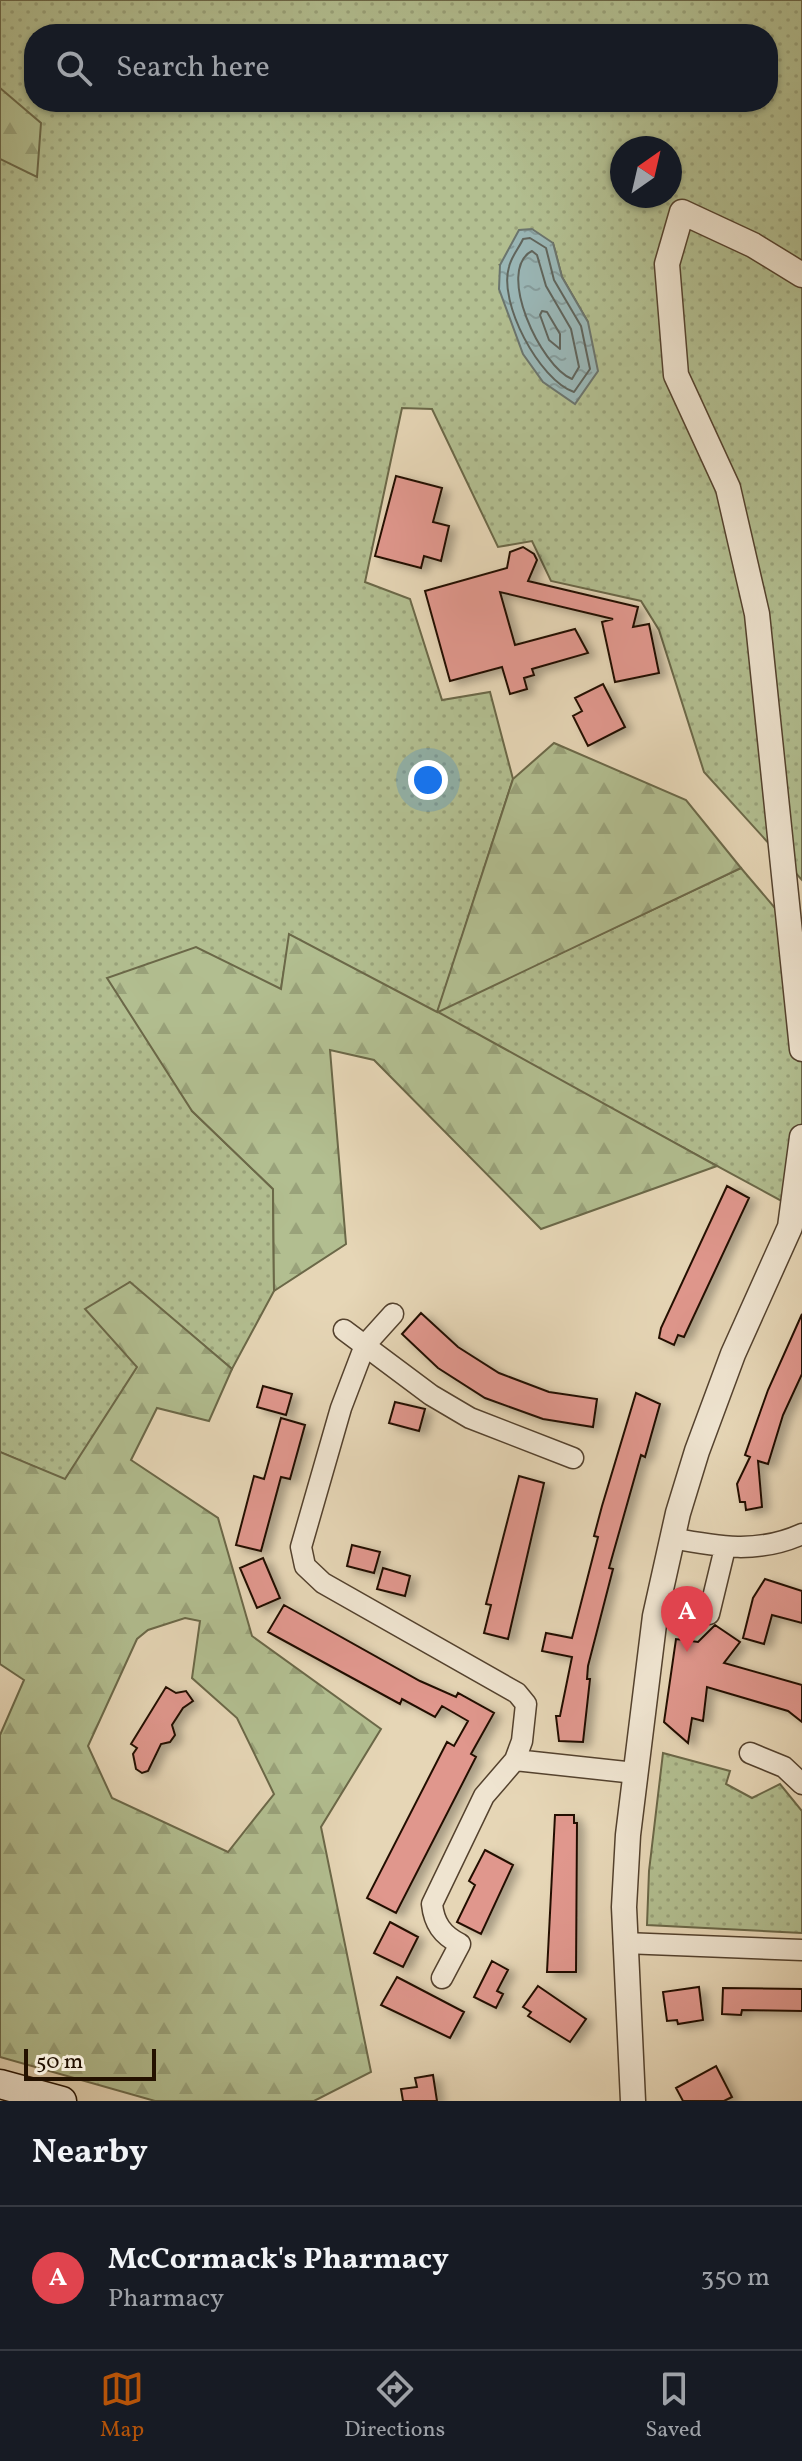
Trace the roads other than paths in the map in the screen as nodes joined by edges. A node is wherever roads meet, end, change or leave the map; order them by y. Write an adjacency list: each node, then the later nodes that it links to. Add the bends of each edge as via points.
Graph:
1 (802, 275): 2 (street, via 682,212 667,264 676,375 728,488 757,614)
2 (802, 1049)
3 (802, 1137): 9 (street, via 790,1227 712,1408)
4 (393, 1314): 6 (street)
5 (344, 1330): 6 (street)
6 (365, 1345): 7 (street, via 470,1418); 13 (street, via 301,1547 305,1566 323,1583 517,1693 526,1704)
7 (573, 1458)
8 (802, 1534): 10 (street, via 766,1548)
9 (672, 1538): 10 (street); 14 (street, via 655,1616)
10 (725, 1548): 11 (street)
11 (709, 1614)
12 (750, 1753): 15 (street, via 784,1767)
13 (515, 1760): 14 (street); 18 (street, via 484,1796 432,1904 434,1921 460,1944)
14 (635, 1773): 16 (street)
15 (802, 1784)
16 (624, 1943): 17 (street); 21 (street)
17 (802, 1950)
18 (442, 1978)
19 (0, 2084): 20 (main road)
20 (62, 2101)
21 (633, 2101)

